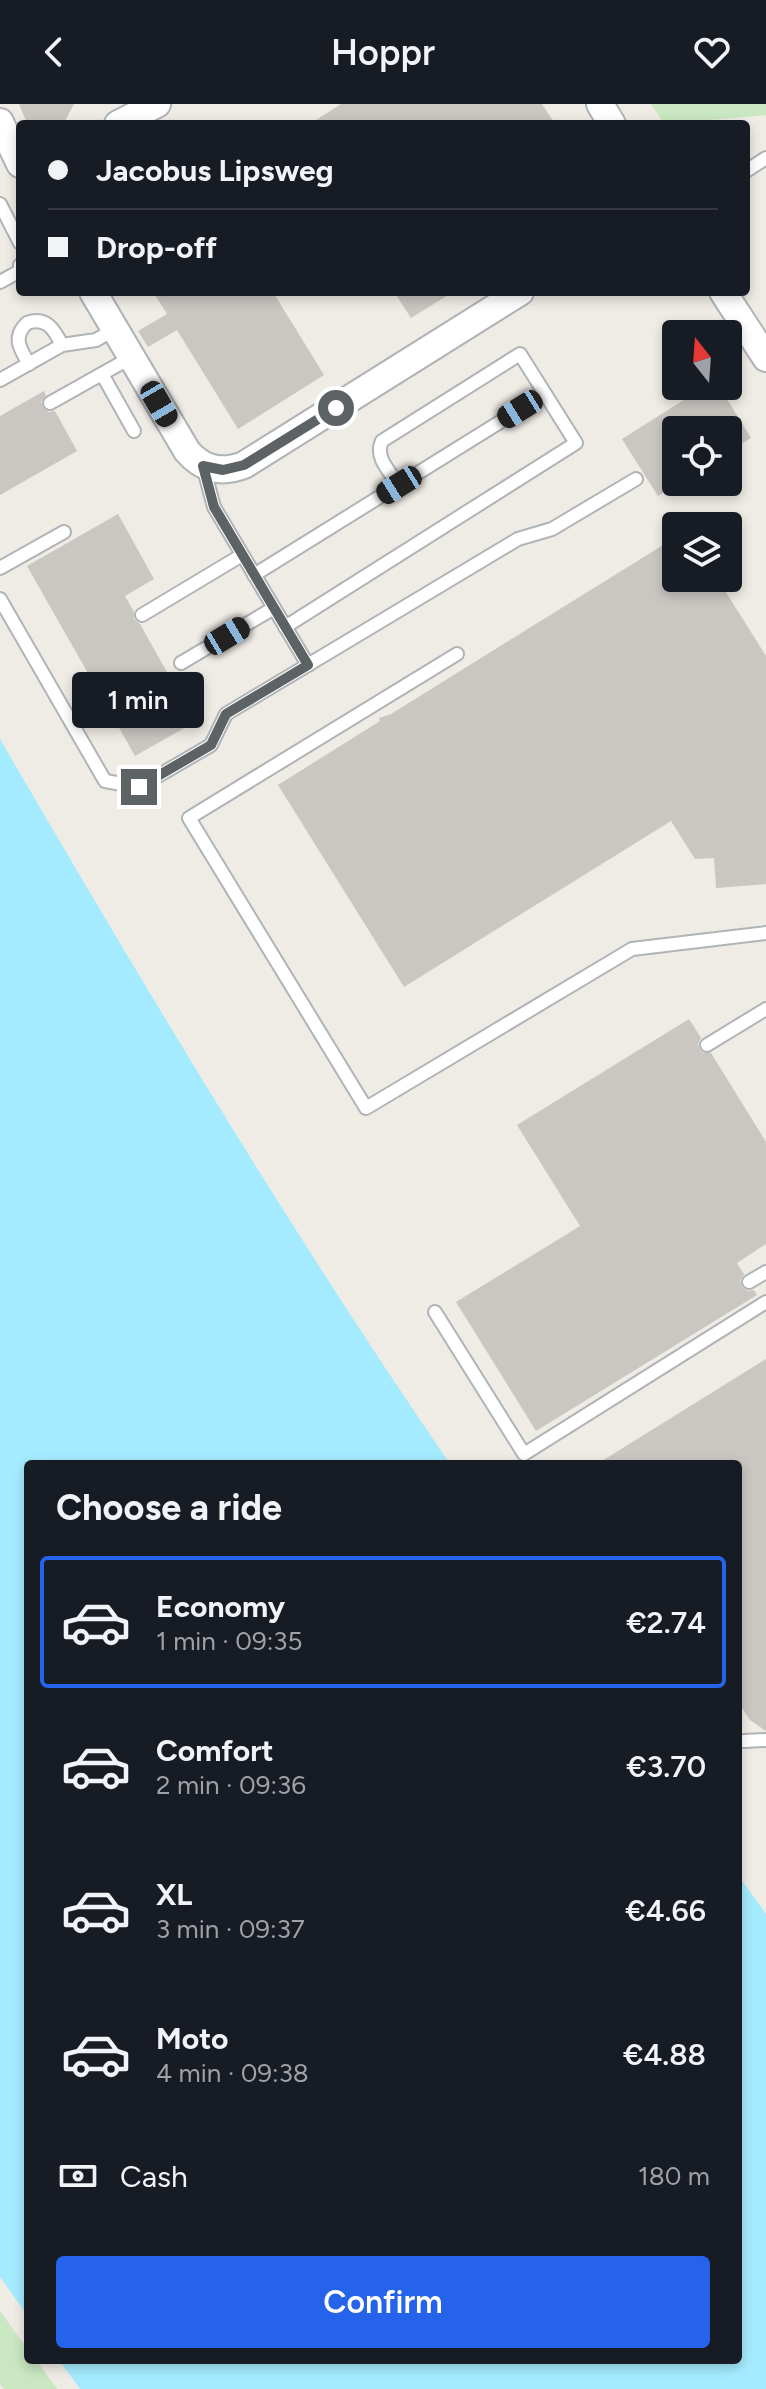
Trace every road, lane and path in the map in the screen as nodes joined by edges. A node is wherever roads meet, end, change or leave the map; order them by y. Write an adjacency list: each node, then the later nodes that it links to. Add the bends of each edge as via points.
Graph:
1 (157, 104): 2 (street)
2 (126, 120)
3 (0, 122): 4 (street)
4 (16, 156)
5 (1, 208): 6 (lane)
6 (16, 236)
7 (95, 296): 10 (street)
8 (514, 296): 20 (street, via 244,465 223,470)
9 (726, 296): 13 (street)
10 (115, 329): 11 (lane, via 96,340); 12 (street)
11 (62, 345): 14 (lane); 14 (lane, via 48,323 27,323 18,341)
12 (132, 357): 15 (lane); 20 (street, via 187,451)
13 (766, 358)
14 (29, 364): 16 (lane)
15 (102, 374): 18 (lane); 19 (lane)
16 (0, 380)
17 (545, 394): 22 (lane); 22 (lane, via 520,354 507,362 382,441 379,455); 30 (lane, via 576,443)
18 (50, 403)
19 (134, 431)
20 (203, 466): 24 (lane, via 214,507)
21 (636, 479): 33 (lane, via 552,529 518,539)
22 (399, 485): 26 (lane)
23 (64, 532): 25 (lane)
24 (242, 555): 26 (lane); 29 (lane)
25 (0, 568)
26 (254, 575): 28 (lane)
27 (0, 599): 33 (lane, via 105,781 139,787 211,745 226,714)
28 (274, 608): 30 (lane); 32 (lane)
29 (142, 615)
30 (285, 627): 33 (lane)
31 (457, 654): 34 (lane, via 189,818 366,1108 632,949)
32 (181, 663)
33 (308, 665)
34 (766, 933)
35 (766, 1009): 36 (lane)
36 (707, 1045)
37 (766, 1272): 38 (lane)
38 (749, 1282)
39 (766, 1302): 40 (lane, via 524,1454)
40 (435, 1312)
41 (766, 1740): 42 (lane)
42 (744, 1741)

